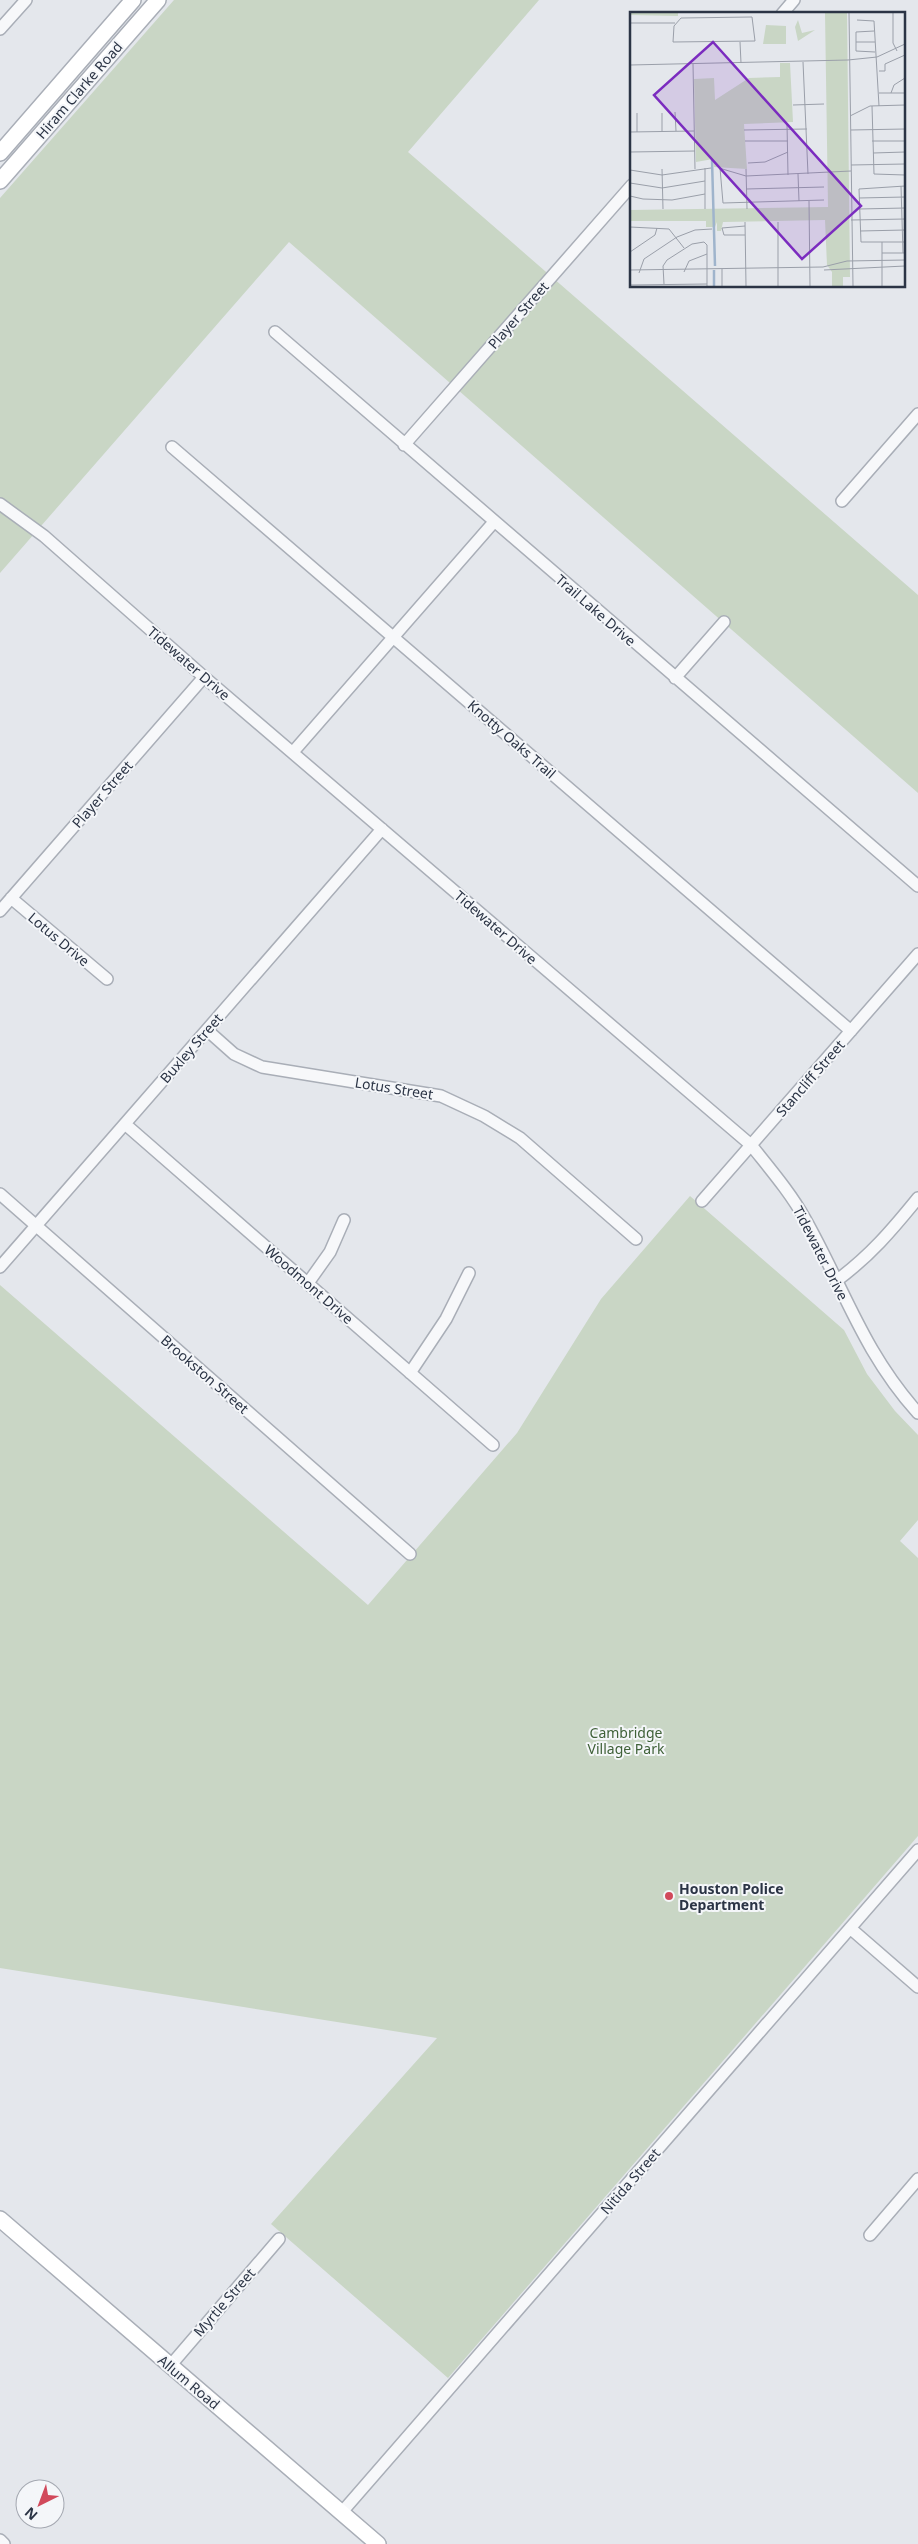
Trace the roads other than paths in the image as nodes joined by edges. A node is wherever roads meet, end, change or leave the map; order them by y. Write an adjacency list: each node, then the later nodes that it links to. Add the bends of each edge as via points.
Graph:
1 (26, 0): 6 (street)
2 (133, 0): 7 (street, Hiram Clarke Road)
3 (158, 0): 8 (street, Hiram Clarke Road)
4 (794, 0): 5 (street)
5 (784, 12)
6 (0, 29)
7 (62, 82): 8 (street); 9 (street, Hiram Clarke Road)
8 (76, 94): 10 (street, Hiram Clarke Road)
9 (0, 153)
10 (0, 180)
11 (630, 187): 14 (street, Player Street)
12 (275, 332): 14 (street, Trail Lake Drive)
13 (918, 414): 16 (street)
14 (404, 445): 18 (street, Trail Lake Drive)
15 (172, 448): 20 (street, Knotty Oaks Trail)
16 (842, 502)
17 (0, 504): 21 (street, Tidewater Drive, via 44,536)
18 (493, 523): 20 (street); 22 (street, Trail Lake Drive)
19 (724, 622): 22 (street)
20 (394, 636): 23 (street); 31 (street, Knotty Oaks Trail)
21 (204, 677): 23 (street, Tidewater Drive); 26 (street, Player Street)
22 (676, 678): 25 (street, Trail Lake Drive)
23 (293, 752): 24 (street, Tidewater Drive)
24 (382, 829): 30 (street, Buxley Street); 33 (street, Tidewater Drive)
25 (918, 886)
26 (11, 898): 27 (street, Player Street); 29 (street, Lotus Drive)
27 (0, 911)
28 (918, 954): 31 (street, Stancliff Street)
29 (107, 979)
30 (207, 1030): 32 (street, Buxley Street); 39 (street, Lotus Street, via 234,1054 262,1067 441,1096 484,1116 520,1138)
31 (851, 1031): 33 (street, Stancliff Street)
32 (125, 1124): 38 (street, Buxley Street); 43 (street, Woodmont Drive)
33 (751, 1145): 36 (street, Stancliff Street); 42 (street, Tidewater Drive, via 805,1218)
34 (0, 1194): 38 (street, Brookston Street)
35 (918, 1198): 42 (street, via 864,1261)
36 (702, 1202)
37 (344, 1220): 43 (street, via 330,1252)
38 (36, 1226): 40 (street, Buxley Street); 47 (street, Brookston Street)
39 (636, 1239)
40 (0, 1267)
41 (469, 1274): 44 (street, via 446,1319)
42 (836, 1282): 45 (street, Tidewater Drive, via 879,1363)
43 (308, 1283): 44 (street, Woodmont Drive)
44 (410, 1373): 46 (street, Woodmont Drive)
45 (917, 1409)
46 (493, 1445)
47 (410, 1554)
48 (918, 1850): 49 (street, Nitida Street)
49 (850, 1928): 50 (street); 56 (street, Nitida Street)
50 (918, 1987)
51 (918, 2180): 53 (street)
52 (0, 2219): 55 (street, Allum Road)
53 (870, 2235)
54 (278, 2238): 55 (street, Myrtle Street)
55 (170, 2366): 56 (street, Allum Road)
56 (342, 2512): 59 (street, Allum Road)
57 (0, 2540): 58 (street)
58 (4, 2544)
59 (378, 2544)

